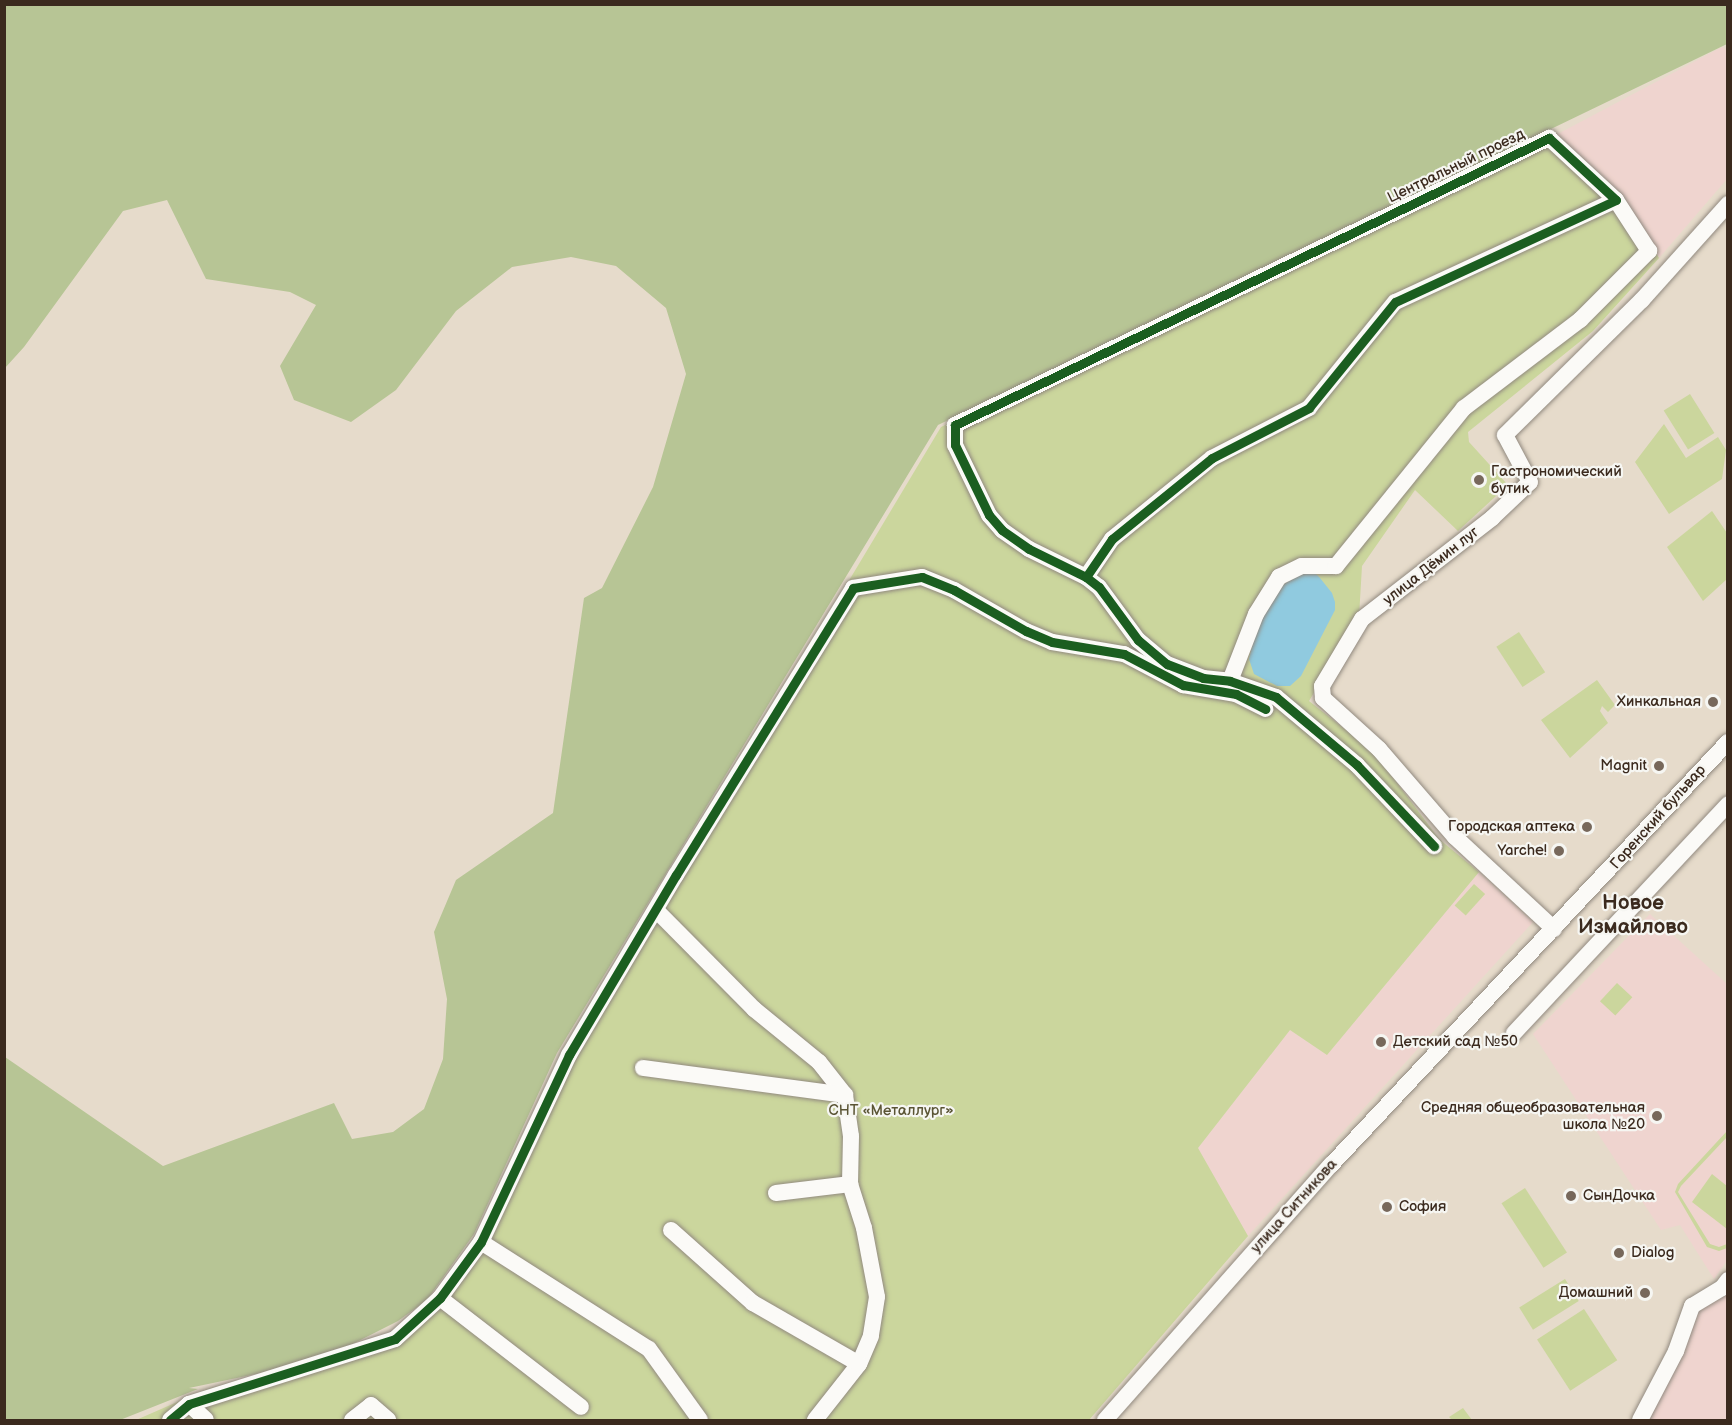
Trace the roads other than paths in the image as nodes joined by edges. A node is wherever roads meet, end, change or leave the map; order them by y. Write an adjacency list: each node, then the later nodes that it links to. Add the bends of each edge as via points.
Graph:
1 (1616, 200): 3 (street, via 1395,302 1309,408 1212,458 1112,539); 3 (street, Центральный проезд, via 1549,138 955,425 955,445 989,515 1002,530 1029,549); 4 (street, via 1649,251 1580,320 1464,408 1336,566 1302,566 1279,578 1256,614)
2 (1728, 204): 10 (street, улица Дёмин луг, via 1642,300 1505,435 1530,482 1492,518 1362,619 1322,686 1323,698 1379,749 1455,837)
3 (1086, 577): 4 (street, Центральный проезд, via 1099,587 1138,640 1167,664 1203,678)
4 (1230, 681): 8 (street, Центральный проезд, via 1276,697 1358,765)
5 (1265, 709): 9 (street, via 1236,694 1183,685 1124,654 1052,642 922,577 854,588)
6 (1728, 742): 10 (street, Горенский бульвар)
7 (1728, 804): 12 (street)
8 (1434, 846)
9 (656, 910): 14 (street, via 754,1009 819,1062); 18 (street, via 569,1055)
10 (1554, 929): 11 (street, Горенский бульвар)
11 (1489, 997): 30 (street, улица Ситникова, via 1277,1224)
12 (1514, 1033)
13 (644, 1068): 14 (street)
14 (845, 1095): 15 (street, via 851,1136)
15 (850, 1184): 16 (street); 21 (street, via 864,1228 877,1296 871,1336)
16 (776, 1193)
17 (671, 1230): 21 (street, via 753,1303)
18 (481, 1242): 20 (street); 28 (street, via 649,1349)
19 (1728, 1280): 31 (street, via 1692,1306 1676,1352)
20 (440, 1298): 22 (street, via 395,1339); 23 (street)
21 (859, 1364): 29 (street)
22 (189, 1404): 24 (street); 25 (street)
23 (581, 1407)
24 (170, 1420)
25 (206, 1420)
26 (352, 1420): 27 (street, via 371,1405)
27 (388, 1420)
28 (700, 1420)
29 (815, 1420)
30 (1106, 1420)
31 (1640, 1420)

